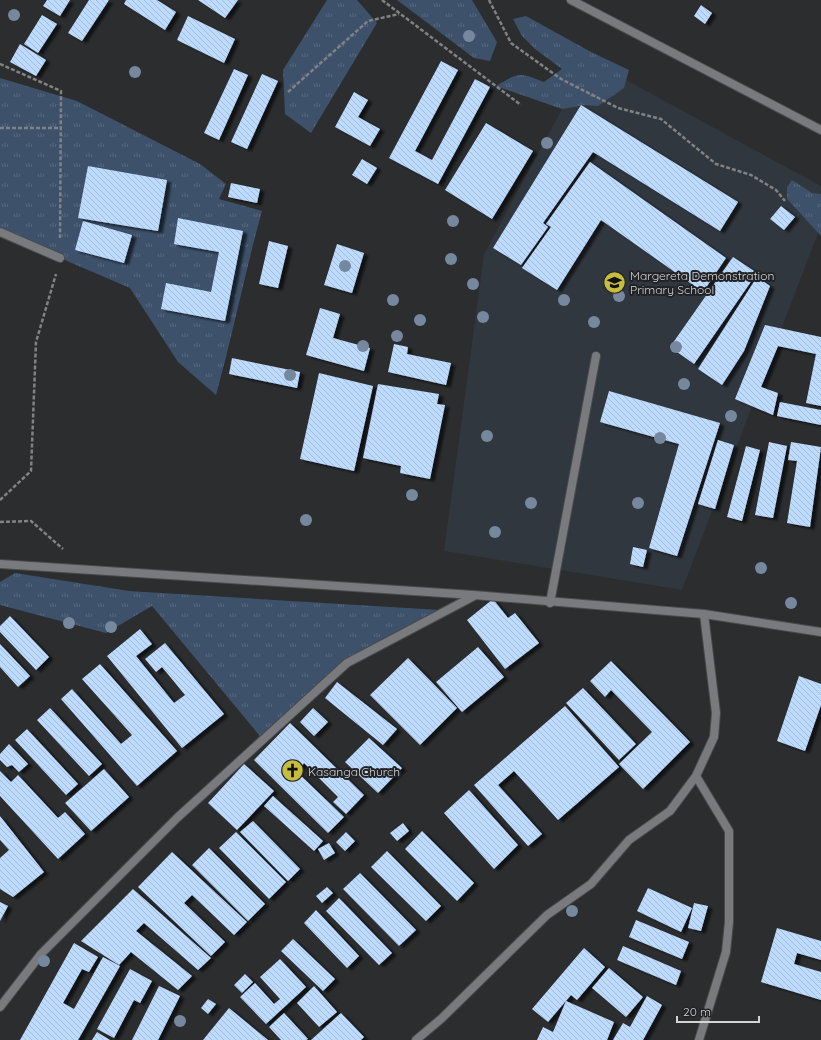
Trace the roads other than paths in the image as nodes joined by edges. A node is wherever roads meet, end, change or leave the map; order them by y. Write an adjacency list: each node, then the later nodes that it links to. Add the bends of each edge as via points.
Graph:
1 (571, 0): 2 (street)
2 (821, 130)
3 (0, 232): 4 (street)
4 (60, 258)
5 (596, 356): 10 (street)
6 (0, 564): 7 (street)
7 (9, 564): 8 (street); 9 (street)
8 (0, 569)
9 (474, 595): 10 (street); 14 (street, via 347,663 178,818 84,910 41,954)
10 (550, 603): 11 (street)
11 (704, 614): 12 (street); 13 (street, via 716,713 714,737)
12 (821, 632)
13 (696, 776): 15 (street, via 670,811 629,840 591,884 547,915); 16 (street, via 729,831 729,922 726,952)
14 (0, 1007)
15 (416, 1040)
16 (699, 1040)

